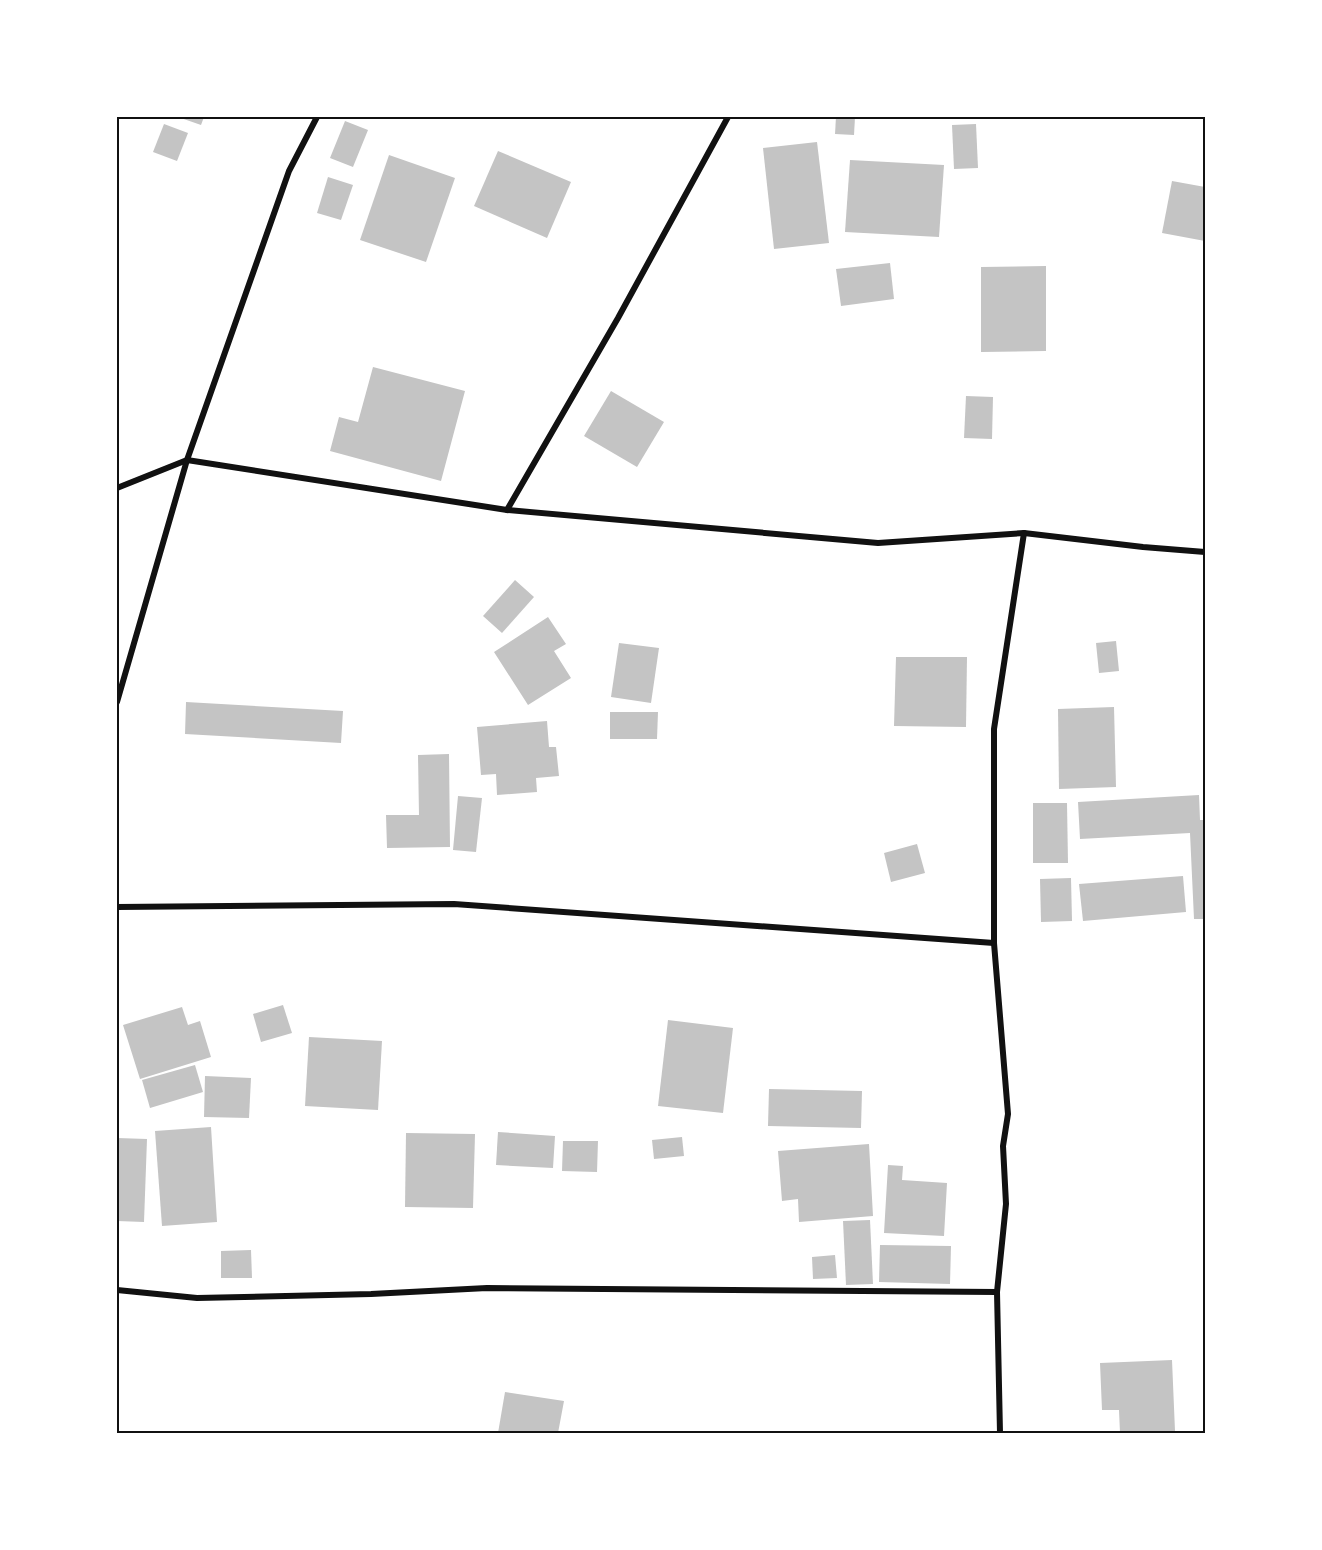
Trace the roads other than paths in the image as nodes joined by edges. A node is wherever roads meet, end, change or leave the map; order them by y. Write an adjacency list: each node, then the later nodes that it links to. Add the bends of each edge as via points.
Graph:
1 (317, 117): 3 (street, via 289,171)
2 (728, 117): 5 (street)
3 (187, 460): 4 (street); 5 (street); 8 (street)
4 (117, 488)
5 (507, 510): 6 (street, via 878,543)
6 (1024, 533): 7 (street); 10 (street, via 994,729)
7 (1205, 552)
8 (117, 702)
9 (117, 907): 10 (street, via 454,904)
10 (994, 943): 12 (street, via 1008,1114 1003,1146 1006,1204)
11 (117, 1290): 12 (street, via 197,1298 487,1288)
12 (997, 1292): 13 (street)
13 (1000, 1433)

